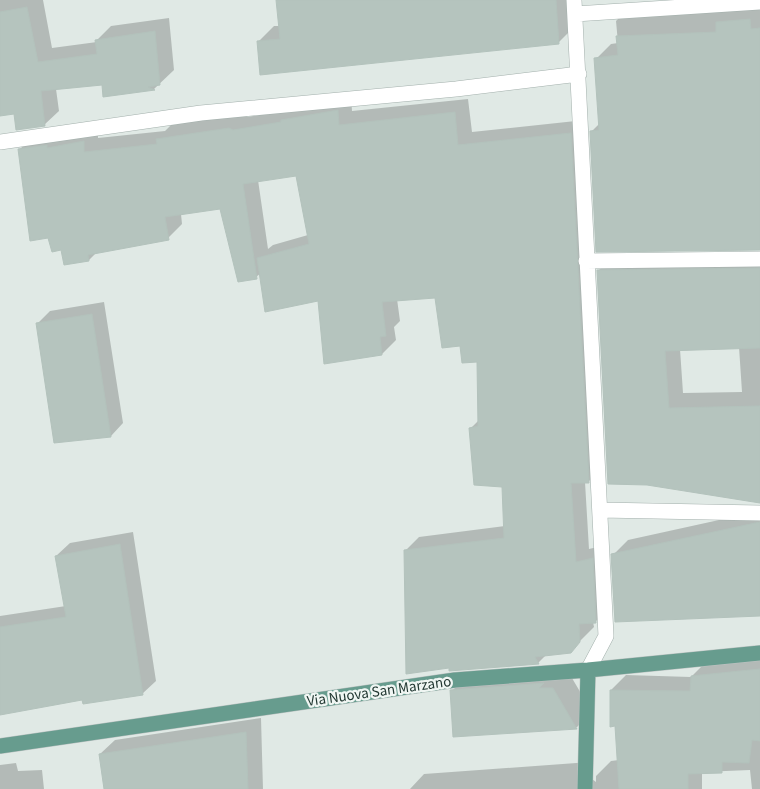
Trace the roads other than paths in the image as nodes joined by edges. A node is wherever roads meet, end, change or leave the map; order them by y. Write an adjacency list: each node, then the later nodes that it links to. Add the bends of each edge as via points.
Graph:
1 (760, 2): 2 (street)
2 (575, 7): 3 (street)
3 (579, 74): 4 (street, via 201,113); 6 (street)
4 (0, 142)
5 (760, 259): 6 (street)
6 (586, 261): 7 (street)
7 (600, 510): 8 (street); 10 (street, via 606,636)
8 (760, 513)
9 (760, 653): 10 (main road, Via Nuova San Marzano)
10 (588, 670): 11 (main road, Via Nuova San Marzano, via 455,680); 12 (main road)
11 (0, 746)
12 (585, 789)

